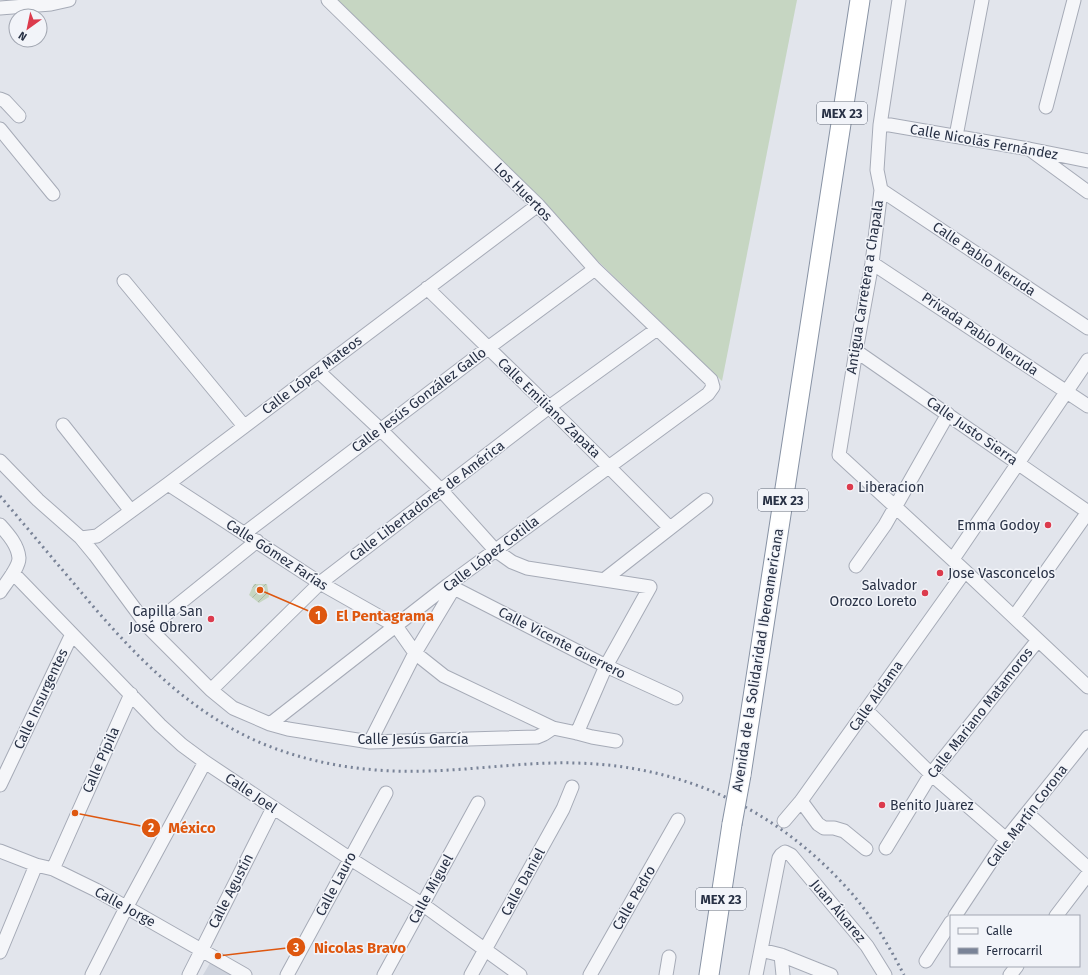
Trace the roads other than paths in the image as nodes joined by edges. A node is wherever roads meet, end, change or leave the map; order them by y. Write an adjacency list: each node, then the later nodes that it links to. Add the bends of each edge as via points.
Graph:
1 (69, 0): 7 (street)
2 (328, 0): 19 (street, Los Huertos)
3 (860, 0): 121 (highway, Avenida de la Solidaridad Iberoamericana / MEX 23, bridge)
4 (899, 0): 11 (street, Antigua Carretera a Chapala)
5 (982, 0): 13 (street)
6 (1074, 0): 9 (street)
7 (0, 8)
8 (0, 99): 10 (street)
9 (1046, 107)
10 (19, 116)
11 (880, 125): 13 (street, Calle Nicolás Fernández); 16 (street, Antigua Carretera a Chapala, via 877,170)
12 (0, 129): 18 (street)
13 (956, 136): 14 (street, Calle Nicolás Fernández)
14 (1029, 149): 15 (street, Calle Nicolás Fernández); 17 (street)
15 (1088, 161)
16 (880, 190): 20 (street, Antigua Carretera a Chapala); 24 (street, Calle Pablo Neruda)
17 (1088, 192)
18 (52, 194)
19 (538, 205): 21 (street, Los Huertos); 23 (street, Calle López Mateos)
20 (872, 263): 27 (street, Antigua Carretera a Chapala); 31 (street, Privada Pablo Neruda)
21 (595, 269): 25 (street, Los Huertos); 26 (street, Calle Jesús González Gallo)
22 (124, 281): 36 (street)
23 (428, 288): 26 (street, Calle Emiliano Zapata); 29 (street, Calle López Mateos)
24 (1088, 328)
25 (657, 329): 30 (street, Los Huertos, via 711,380); 33 (street, Calle Libertadores de América)
26 (488, 348): 33 (street, Calle Emiliano Zapata); 37 (street, Calle Jesús González Gallo)
27 (856, 351): 34 (street, Calle Justo Sierra); 44 (street, Antigua Carretera a Chapala, via 839,455)
28 (1088, 360): 31 (street)
29 (318, 371): 36 (street, Calle López Mateos); 37 (street)
30 (714, 387): 40 (street, Calle López Cotilla)
31 (1067, 392): 32 (street, Privada Pablo Neruda); 39 (street)
32 (1088, 406)
33 (549, 407): 40 (street, Calle Emiliano Zapata); 42 (street, Calle Libertadores de América)
34 (948, 414): 39 (street, Calle Justo Sierra); 44 (street)
35 (63, 424): 45 (street)
36 (244, 426): 41 (street, Calle López Mateos)
37 (381, 430): 42 (street); 49 (street, Calle Jesús González Gallo)
38 (0, 461): 50 (street, Calle Jesús García, via 38,500)
39 (1018, 463): 46 (street, Calle Justo Sierra); 53 (street)
40 (609, 467): 48 (street, Calle Emiliano Zapata); 52 (street, Calle López Cotilla)
41 (168, 484): 45 (street, Calle López Mateos); 49 (street, Calle Gómez Farías)
42 (441, 490): 52 (street); 58 (street, Calle Libertadores de América)
43 (706, 500): 48 (street)
44 (895, 506): 53 (street); 54 (street)
45 (130, 511): 50 (street, Calle López Mateos, via 97,536)
46 (1088, 512): 61 (street)
47 (0, 525): 55 (street, via 12,538 19,558)
48 (670, 528): 57 (street)
49 (245, 533): 51 (street, Calle Gómez Farías)
50 (82, 538): 63 (street, Calle Jesús García)
51 (257, 541): 58 (street, Calle Gómez Farías); 63 (street)
52 (495, 550): 57 (street, via 512,562 527,568); 59 (street, Calle López Cotilla)
53 (953, 559): 56 (street)
54 (856, 566)
55 (15, 568): 60 (street); 64 (street, Calle Joel)
56 (965, 570): 61 (street); 72 (street, Calle Aldama)
57 (604, 579): 67 (street, via 650,587)
58 (320, 583): 62 (street, Calle Gómez Farías); 69 (street, Calle Libertadores de América)
59 (451, 587): 62 (street, Calle López Cotilla); 66 (street); 67 (street, Calle Vicente Guerrero)
60 (0, 592)
61 (1014, 617): 65 (street)
62 (396, 626): 66 (street, Calle Gómez Farías); 73 (street, Calle López Cotilla)
63 (149, 628): 69 (street, Calle Jesús García)
64 (72, 634): 70 (street, Calle Joel); 81 (street, Calle Insurgentes)
65 (1038, 640): 68 (street); 80 (street, Calle Mariano Matamoros)
66 (415, 653): 74 (street, Calle Gómez Farías, via 444,676); 78 (street)
67 (606, 666): 71 (street, Calle Vicente Guerrero); 75 (street)
68 (1088, 687)
69 (211, 690): 73 (street, Calle Jesús García, via 233,708)
70 (131, 694): 79 (street, Calle Joel, via 160,725); 97 (street, Calle Pípila)
71 (676, 698)
72 (866, 710): 80 (street); 84 (street, Calle Aldama)
73 (270, 724): 78 (street, Calle Jesús García)
74 (553, 728): 75 (street, Calle Gómez Farías); 78 (street, Calle Jesús García, via 537,737)
75 (577, 733): 77 (street, Calle Gómez Farías)
76 (1088, 737): 87 (street, Calle Martín Corona)
77 (616, 741)
78 (370, 742)
79 (205, 762): 86 (street, Calle Joel); 100 (street)
80 (931, 774): 90 (street); 91 (street, Calle Mariano Matamoros)
81 (0, 785)
82 (572, 787): 104 (street, Calle Daniel, via 563,809)
83 (386, 793): 94 (street, Calle Lauro)
84 (801, 801): 89 (street, Calle Aldama); 92 (street, via 818,824 824,828 844,831)
85 (478, 803): 99 (street, Calle Miguel)
86 (273, 808): 94 (street, Calle Joel); 106 (street, Calle Agustín)
87 (1027, 813): 90 (street, Calle Martín Corona); 96 (street)
88 (678, 820): 119 (street, Calle Pedro)
89 (784, 821)
90 (1006, 839): 101 (street, Calle Martín Corona)
91 (886, 848)
92 (866, 849)
93 (0, 851): 95 (street, Calle Jorge)
94 (350, 858): 99 (street, Calle Joel); 115 (street, Calle Lauro)
95 (36, 865): 97 (street, Calle Jorge); 107 (street)
96 (1088, 868)
97 (53, 870): 100 (street, Calle Jorge, via 96,890)
98 (1088, 874): 102 (street)
99 (422, 904): 104 (street, Calle Joel); 116 (street, Calle Miguel)
100 (126, 908): 106 (street, Calle Jorge); 112 (street)
101 (956, 915)
102 (1057, 915)
103 (950, 924): 110 (street)
104 (485, 950): 117 (street, Calle Daniel); 118 (street, Calle Joel)
105 (761, 950): 108 (street); 122 (street); 125 (street, Juan Álvarez, via 779,858 785,852 791,855 867,946)
106 (202, 951): 113 (street, Calle Agustín); 114 (street, Calle Jorge)
107 (0, 952)
108 (781, 955): 123 (street); 124 (street)
109 (669, 957): 120 (street)
110 (926, 961)
111 (1016, 967): 126 (street)
112 (92, 975)
113 (189, 975)
114 (245, 975)
115 (287, 975)
116 (384, 975)
117 (472, 975)
118 (520, 975)
119 (590, 975)
120 (666, 975)
121 (709, 975)
122 (756, 975)
123 (783, 975)
124 (831, 975)
125 (885, 975)
126 (1010, 975)

